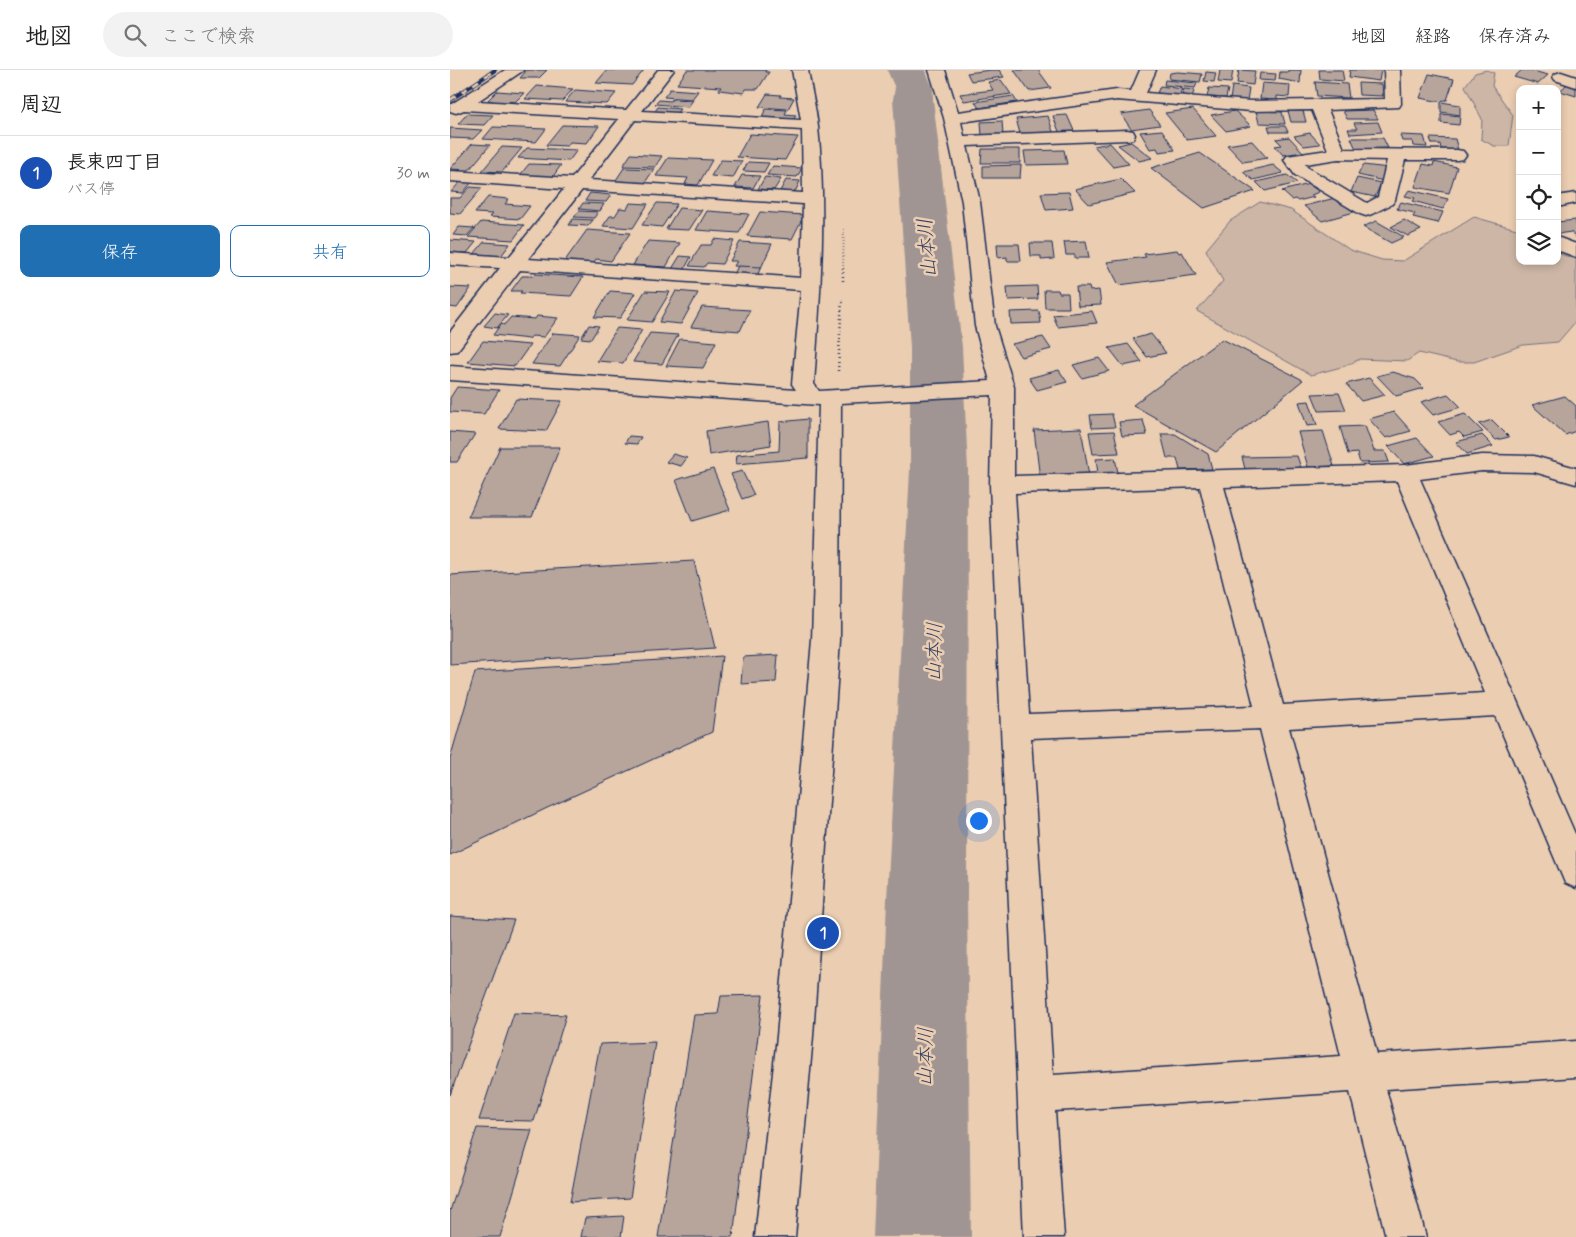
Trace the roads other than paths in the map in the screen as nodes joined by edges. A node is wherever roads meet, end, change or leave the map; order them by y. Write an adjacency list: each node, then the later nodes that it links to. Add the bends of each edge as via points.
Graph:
1 (516, 70): 9 (street)
2 (666, 70): 10 (street)
3 (800, 70): 11 (street)
4 (937, 70): 12 (street)
5 (1148, 70): 7 (street)
6 (1392, 70): 8 (street, via 1394,104)
7 (1136, 97): 8 (street, via 1251,106); 12 (street, via 1117,95)
8 (1318, 105): 14 (street)
9 (456, 109): 10 (street)
10 (630, 117): 11 (street); 18 (street)
11 (810, 126): 20 (street)
12 (954, 129): 13 (street); 29 (street, via 971,202)
13 (1126, 134)
14 (1338, 154): 15 (street); 15 (street, via 1293,160 1301,171 1366,210 1386,200)
15 (1397, 155): 16 (street)
16 (1457, 155)
17 (450, 176): 18 (street)
18 (578, 183): 20 (street); 25 (street)
19 (1576, 198): 21 (street)
20 (812, 199): 26 (street)
21 (1561, 201)
22 (1561, 245): 23 (street)
23 (1576, 251)
24 (450, 259): 25 (street)
25 (516, 263): 26 (street); 27 (street)
26 (811, 286): 30 (street, via 803,384)
27 (450, 346)
28 (450, 373): 30 (street)
29 (994, 387): 30 (street); 34 (street)
30 (829, 397): 42 (street, via 826,640 795,1036)
31 (1405, 473): 32 (street, via 1482,464 1534,464); 33 (street); 35 (street)
32 (1576, 476)
33 (1210, 479): 34 (street); 36 (street)
34 (1002, 485): 37 (street)
35 (1504, 704): 36 (street); 38 (street)
36 (1272, 717): 37 (street); 40 (street)
37 (1016, 727): 41 (street)
38 (1576, 873)
39 (1576, 1059): 40 (street)
40 (1365, 1072): 41 (street); 44 (street)
41 (1036, 1094): 43 (street)
42 (775, 1237)
43 (1044, 1237)
44 (1406, 1237)

